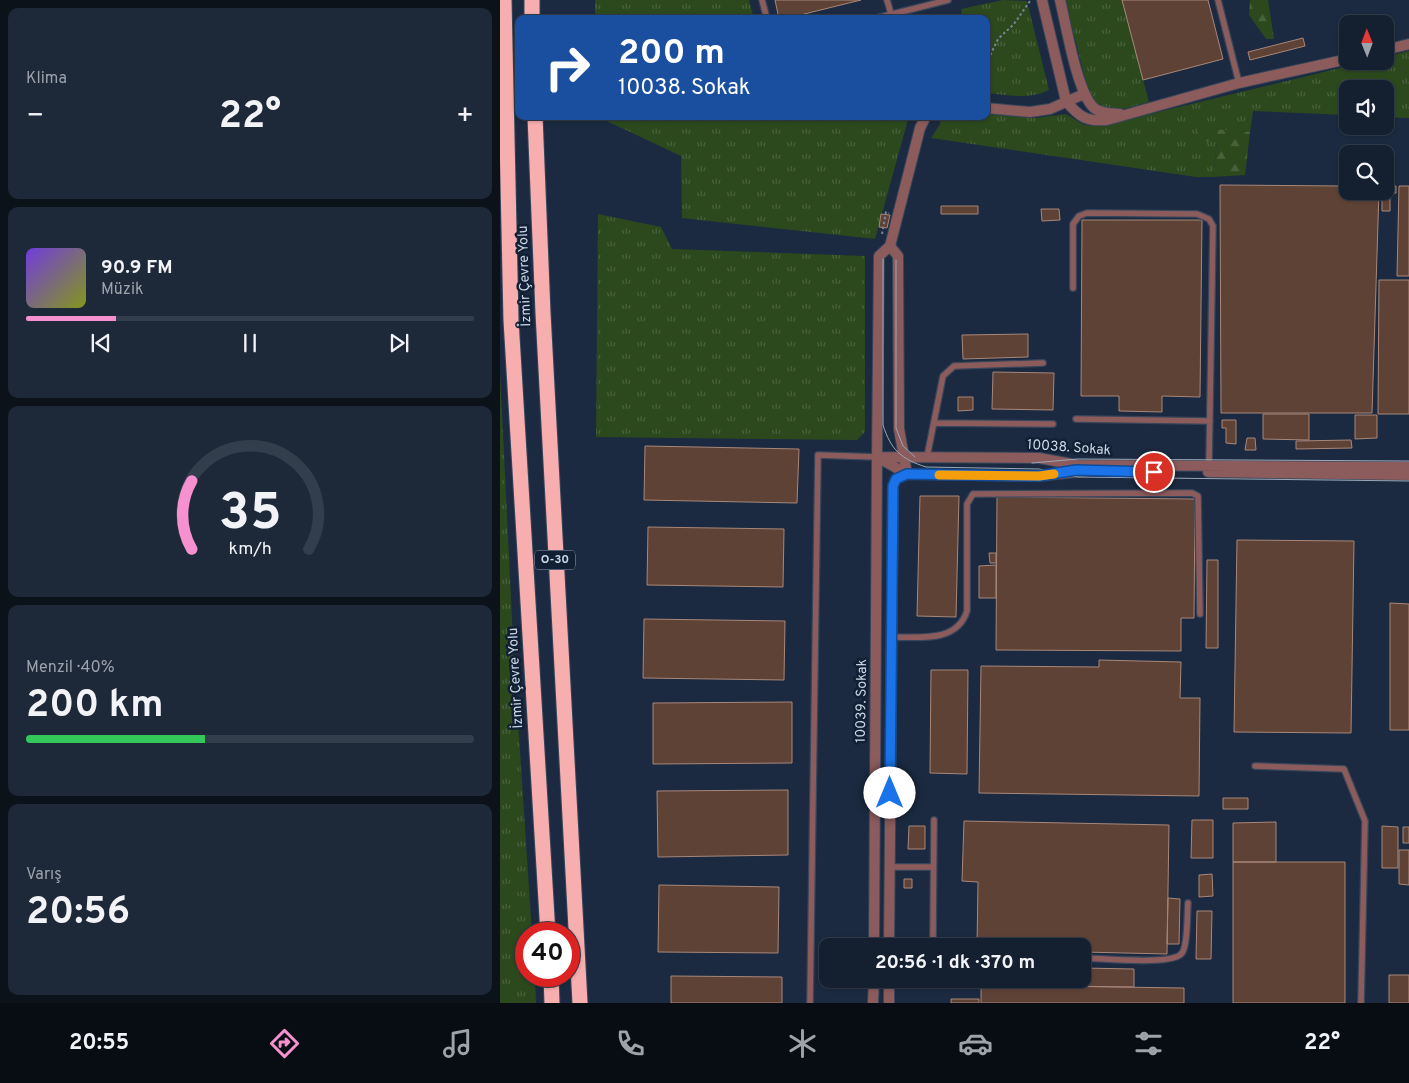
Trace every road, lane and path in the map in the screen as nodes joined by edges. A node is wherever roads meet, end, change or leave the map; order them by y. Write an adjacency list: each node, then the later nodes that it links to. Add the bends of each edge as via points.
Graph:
1 (504, 0): 46 (highway, İzmir Çevre Yolu / O-30, via 511,320)
2 (532, 0): 11 (highway)
3 (762, 0): 12 (lane)
4 (887, 0): 10 (lane)
5 (948, 0): 10 (lane)
6 (1042, 0): 20 (street)
7 (1060, 0): 19 (street)
8 (1218, 0): 18 (lane)
9 (1030, 1): 16 (path, via 1014,24 998,39)
10 (890, 14): 13 (lane)
11 (532, 15)
12 (766, 15)
13 (886, 15)
14 (1409, 44): 15 (street)
15 (1394, 48)
16 (990, 56)
17 (1339, 61): 18 (street)
18 (1239, 83): 22 (street)
19 (1084, 94): 20 (street); 22 (street, via 1100,112)
20 (1066, 101): 21 (street, via 1050,109 1030,112); 22 (street, via 1087,120 1107,120)
21 (990, 108)
22 (1126, 114)
23 (535, 120): 55 (highway, İzmir Çevre Yolu / O-30)
24 (924, 120): 25 (street, 10039. Sokak)
25 (890, 246): 32 (street, 10039. Sokak, via 879,256); 33 (street, via 898,256 899,429)
26 (1073, 288): 29 (lane, via 1073,224 1079,216 1087,213 1197,214 1209,220 1213,226)
27 (1043, 364): 30 (lane, via 954,366 943,376)
28 (1076, 419): 29 (lane)
29 (1210, 421): 35 (lane)
30 (935, 423): 31 (lane); 34 (lane)
31 (1053, 424)
32 (877, 456): 33 (street, 10038. Sokak); 37 (street); 47 (street, 10039. Sokak); 56 (lane, via 818,456)
33 (905, 457): 34 (street, 10038. Sokak); 37 (street)
34 (927, 457): 35 (street, 10038. Sokak, via 1039,458 1076,464)
35 (1209, 465): 36 (street, 10038. Sokak)
36 (1409, 467)
37 (907, 474): 38 (street, 10038. Sokak, via 1039,476 1076,470); 40 (street, 10039. Sokak, via 896,479 893,486)
38 (1409, 475)
39 (1200, 614): 40 (lane, via 1198,496 1192,493 973,494 967,504 967,611 964,621 957,629 939,636)
40 (891, 636): 43 (street, 10039. Sokak)
41 (1255, 766): 59 (lane, via 1344,768 1365,821)
42 (934, 820): 44 (lane)
43 (889, 867): 44 (lane); 48 (street, 10039. Sokak)
44 (933, 867): 49 (lane)
45 (1188, 903): 50 (lane, via 1184,952 1177,958)
46 (547, 922)
47 (874, 938)
48 (889, 938)
49 (934, 938)
50 (1091, 958)
51 (551, 987): 54 (highway)
52 (874, 988): 57 (street)
53 (889, 988): 58 (street)
54 (552, 1003)
55 (580, 1003)
56 (810, 1003)
57 (873, 1003)
58 (889, 1003)
59 (1361, 1003)

